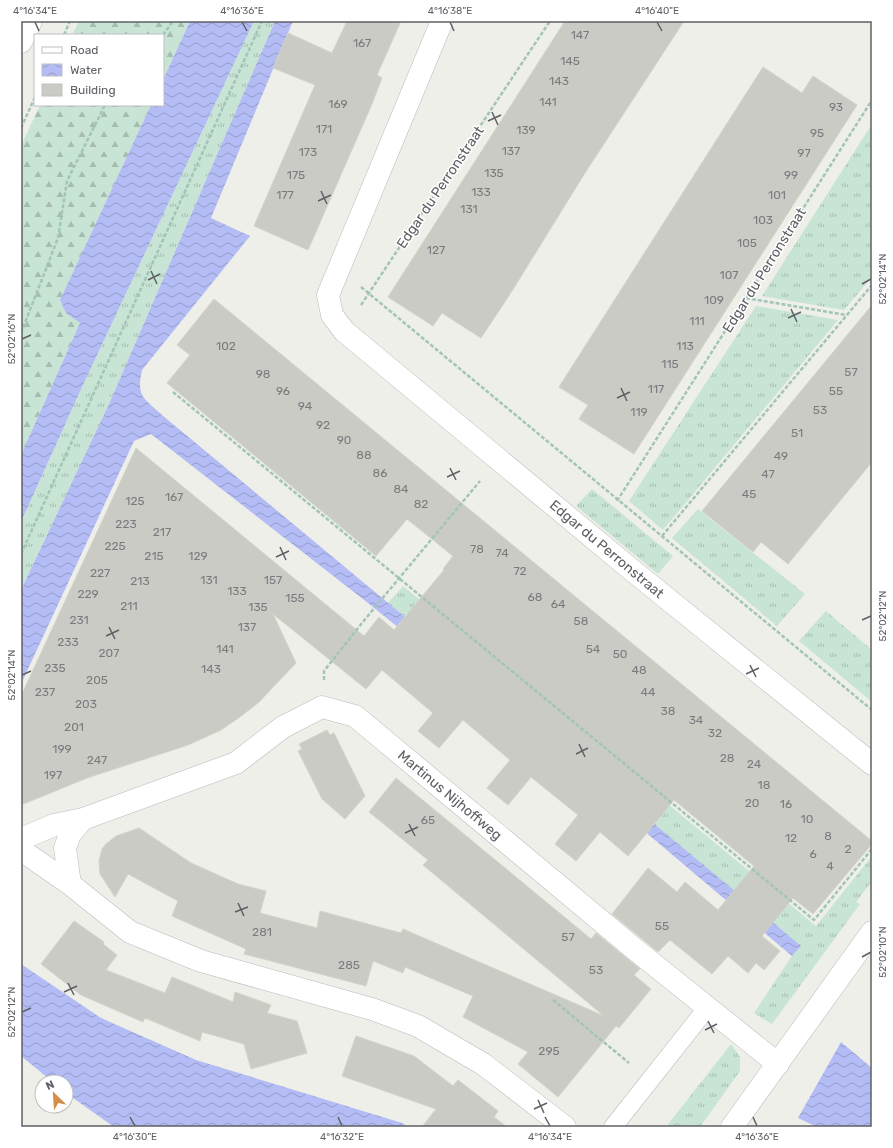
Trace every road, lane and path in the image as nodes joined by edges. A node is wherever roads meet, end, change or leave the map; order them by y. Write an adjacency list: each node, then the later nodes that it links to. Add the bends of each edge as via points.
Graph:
1 (31, 21): 9 (street)
2 (70, 21): 7 (path)
3 (173, 21): 8 (path)
4 (262, 21): 25 (path)
5 (442, 21): 14 (street, Edgar du Perronstraat)
6 (550, 21): 16 (path, Edgar du Perronstraat)
7 (64, 34)
8 (164, 34)
9 (21, 42)
10 (34, 100): 13 (path)
11 (872, 100): 17 (path, Edgar du Perronstraat)
12 (104, 106): 20 (path, via 67,181 58,238)
13 (21, 128)
14 (338, 270): 16 (path); 19 (street, Edgar du Perronstraat, via 328,295 332,315)
15 (872, 285): 18 (path)
16 (369, 293): 19 (path, Edgar du Perronstraat); 23 (path)
17 (746, 298): 18 (path); 23 (path, Edgar du Perronstraat)
18 (846, 315): 24 (path)
19 (344, 331): 22 (street, Edgar du Perronstraat)
20 (21, 333)
21 (173, 392): 26 (path)
22 (499, 459): 26 (path); 29 (street, Edgar du Perronstraat)
23 (617, 501): 24 (path)
24 (662, 536): 28 (path)
25 (21, 554)
26 (400, 578): 27 (path, via 324,671); 32 (path, via 814,920)
27 (322, 707): 30 (street, via 283,727 236,763); 37 (street, Martinus Nijhoffweg, via 355,716)
28 (872, 710)
29 (872, 764)
30 (83, 819): 31 (street, via 54,825); 34 (street, via 70,834 65,848)
31 (21, 839)
32 (872, 849)
33 (21, 850): 34 (street)
34 (70, 884): 40 (street, via 130,932 201,961 372,1009 418,1026 483,1064)
35 (872, 932): 38 (street)
36 (553, 1000): 39 (path)
37 (707, 1008): 38 (street, Martinus Nijhoffweg); 39 (lane)
38 (778, 1064): 42 (street)
39 (650, 1080): 41 (lane)
40 (565, 1127)
41 (613, 1127)
42 (732, 1127)

